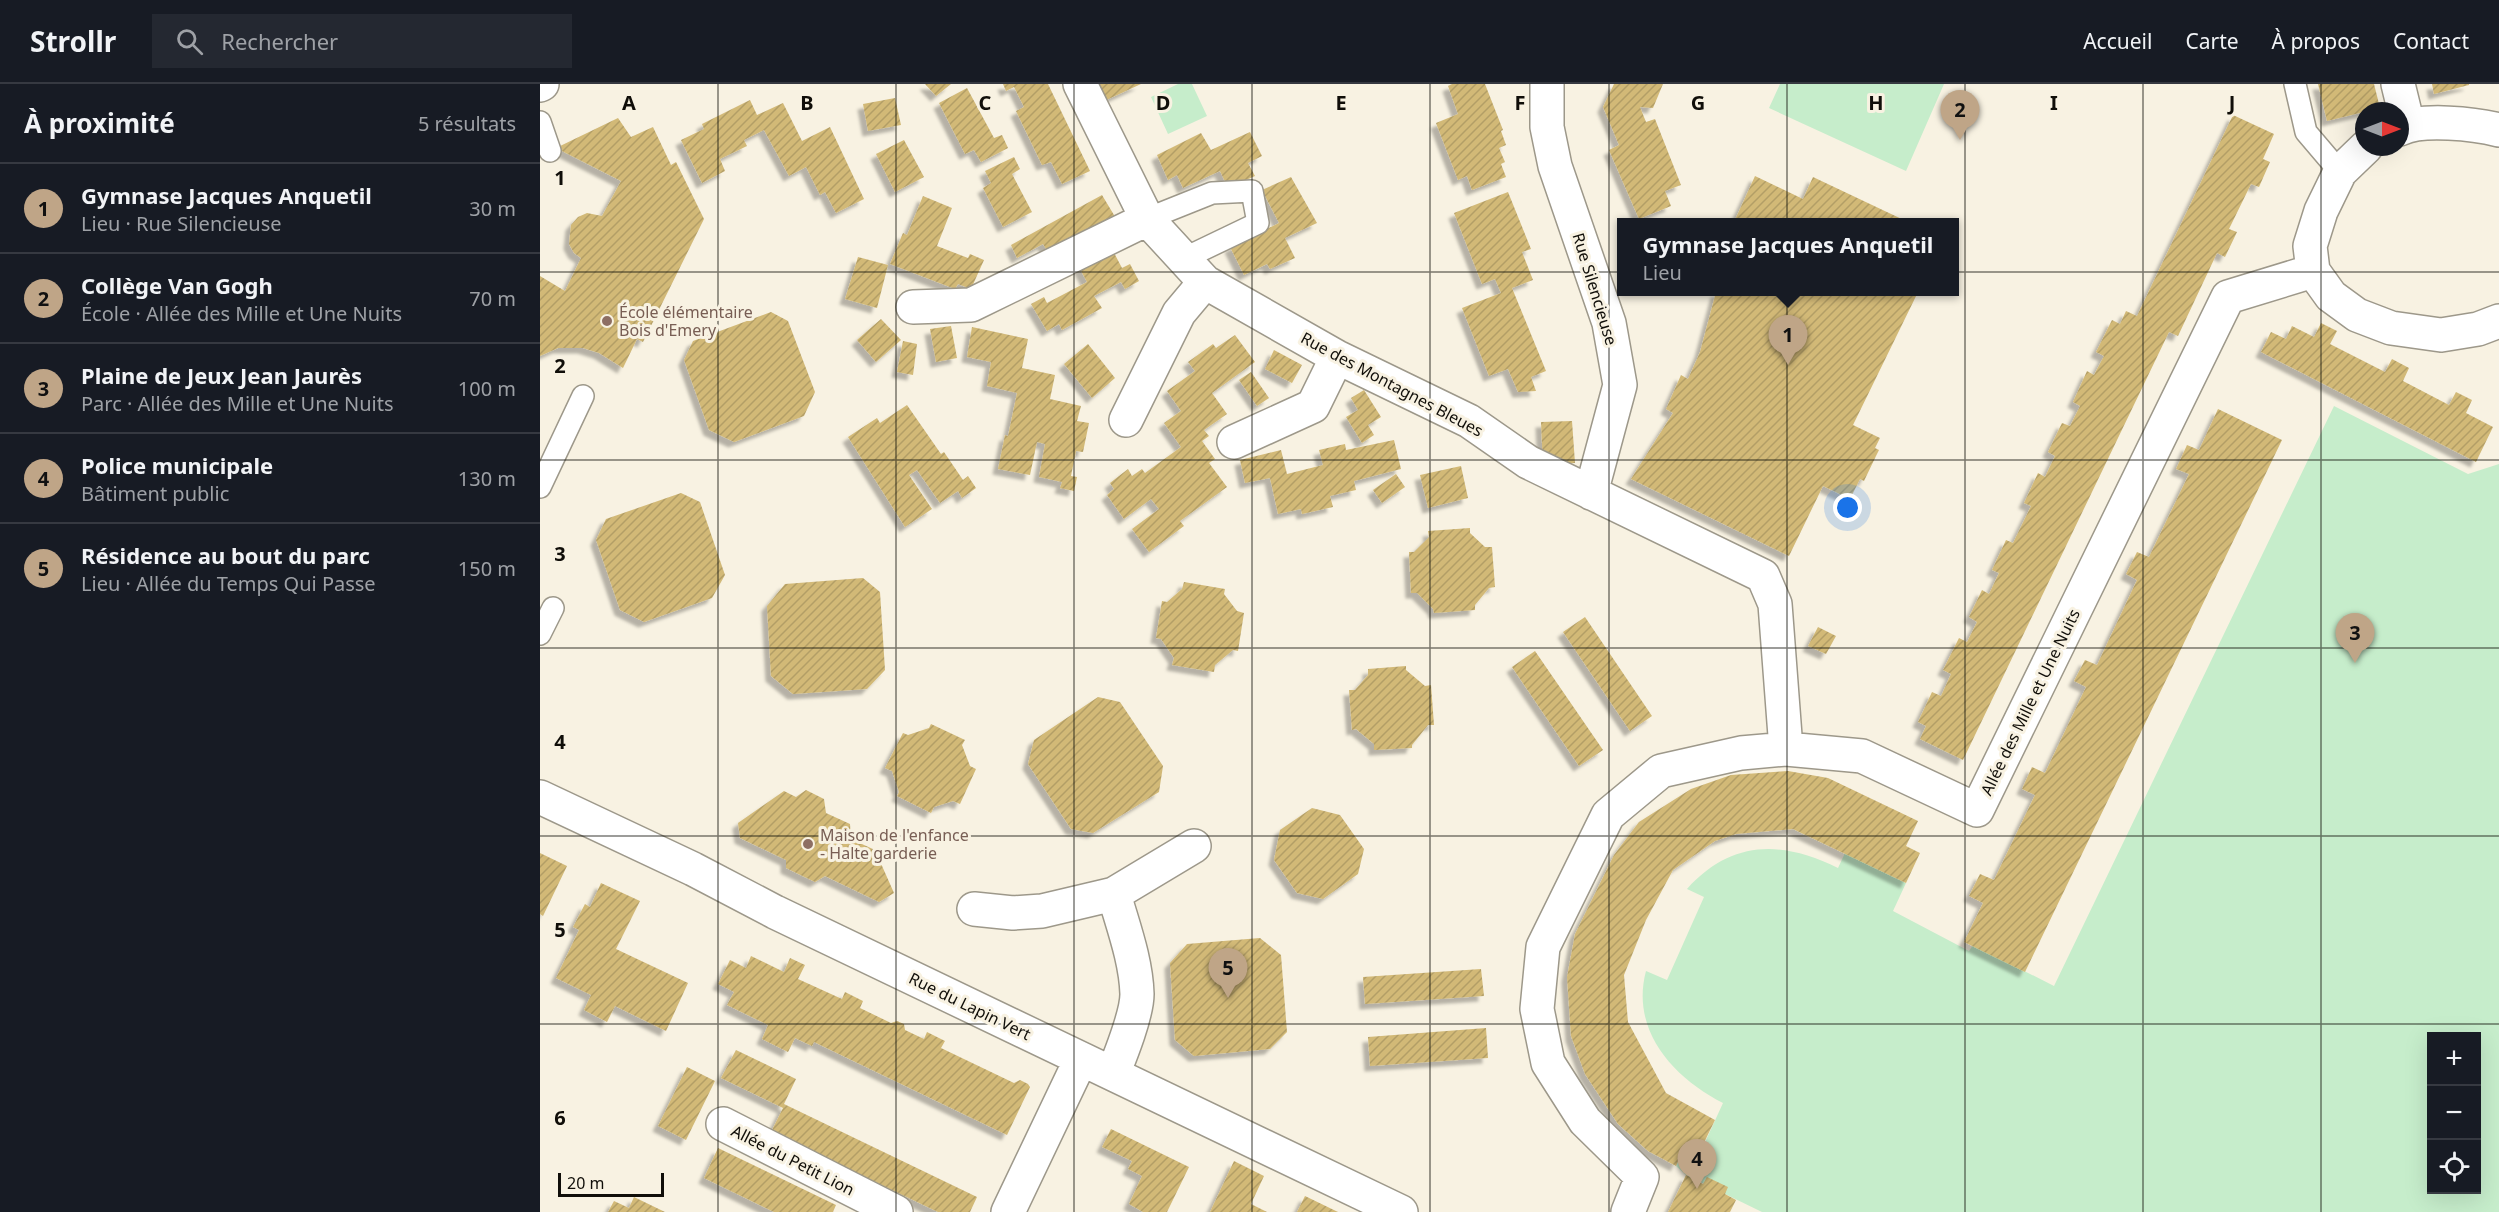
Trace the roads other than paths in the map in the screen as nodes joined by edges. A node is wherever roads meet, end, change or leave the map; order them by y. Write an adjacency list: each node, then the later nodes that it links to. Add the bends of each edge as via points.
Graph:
1 (1080, 84): 12 (street, Rue des Montagnes Bleues)
2 (1547, 84): 22 (street, Rue Silencieuse, via 1547,127 1555,166 1609,323 1620,385)
3 (2295, 84): 11 (lane, via 2306,132)
4 (2398, 84): 5 (street)
5 (2401, 102)
6 (540, 122): 9 (lane)
7 (2409, 127): 8 (street, via 2458,124)
8 (2499, 130)
9 (550, 151)
10 (2357, 156): 11 (street)
11 (2340, 172): 14 (street, via 2310,246)
12 (1147, 219): 13 (street, Rue des Montagnes Bleues); 13 (lane, via 1212,193 1252,191 1258,223); 15 (street, via 971,305)
13 (1194, 270): 17 (street, Rue des Montagnes Bleues); 19 (street, via 1179,313)
14 (2313, 271): 16 (street, via 2331,296 2348,309 2391,328 2441,335); 25 (street, Allée des Mille et Une Nuits, via 2228,297 1977,810 1862,756)
15 (912, 307)
16 (2499, 321)
17 (1337, 357): 20 (street, via 1313,406); 22 (street, Rue des Montagnes Bleues, via 1469,421 1528,462)
18 (583, 396): 21 (lane)
19 (1126, 420)
20 (1234, 442)
21 (540, 487)
22 (1591, 493): 25 (street, Rue des Montagnes Bleues, via 1763,576 1775,604)
23 (553, 608): 24 (lane)
24 (540, 634)
25 (1786, 748): 36 (street, Allée des Mille et Une Nuits, via 1741,753 1660,771 1608,815 1543,947 1537,1009 1548,1063 1585,1121 1642,1177)
26 (542, 804): 30 (street, Rue du Lapin Vert)
27 (1194, 846): 28 (street)
28 (1114, 894): 29 (street, via 1042,910 1013,913); 31 (street, via 1134,966 1137,996)
29 (974, 909)
30 (1081, 1059): 31 (street, Rue du Lapin Vert); 34 (street)
31 (1113, 1074): 35 (street, Rue du Lapin Vert)
32 (723, 1124): 33 (street, Allée du Petit Lion)
33 (896, 1212)
34 (1008, 1212)
35 (1401, 1212)
36 (1628, 1212)

